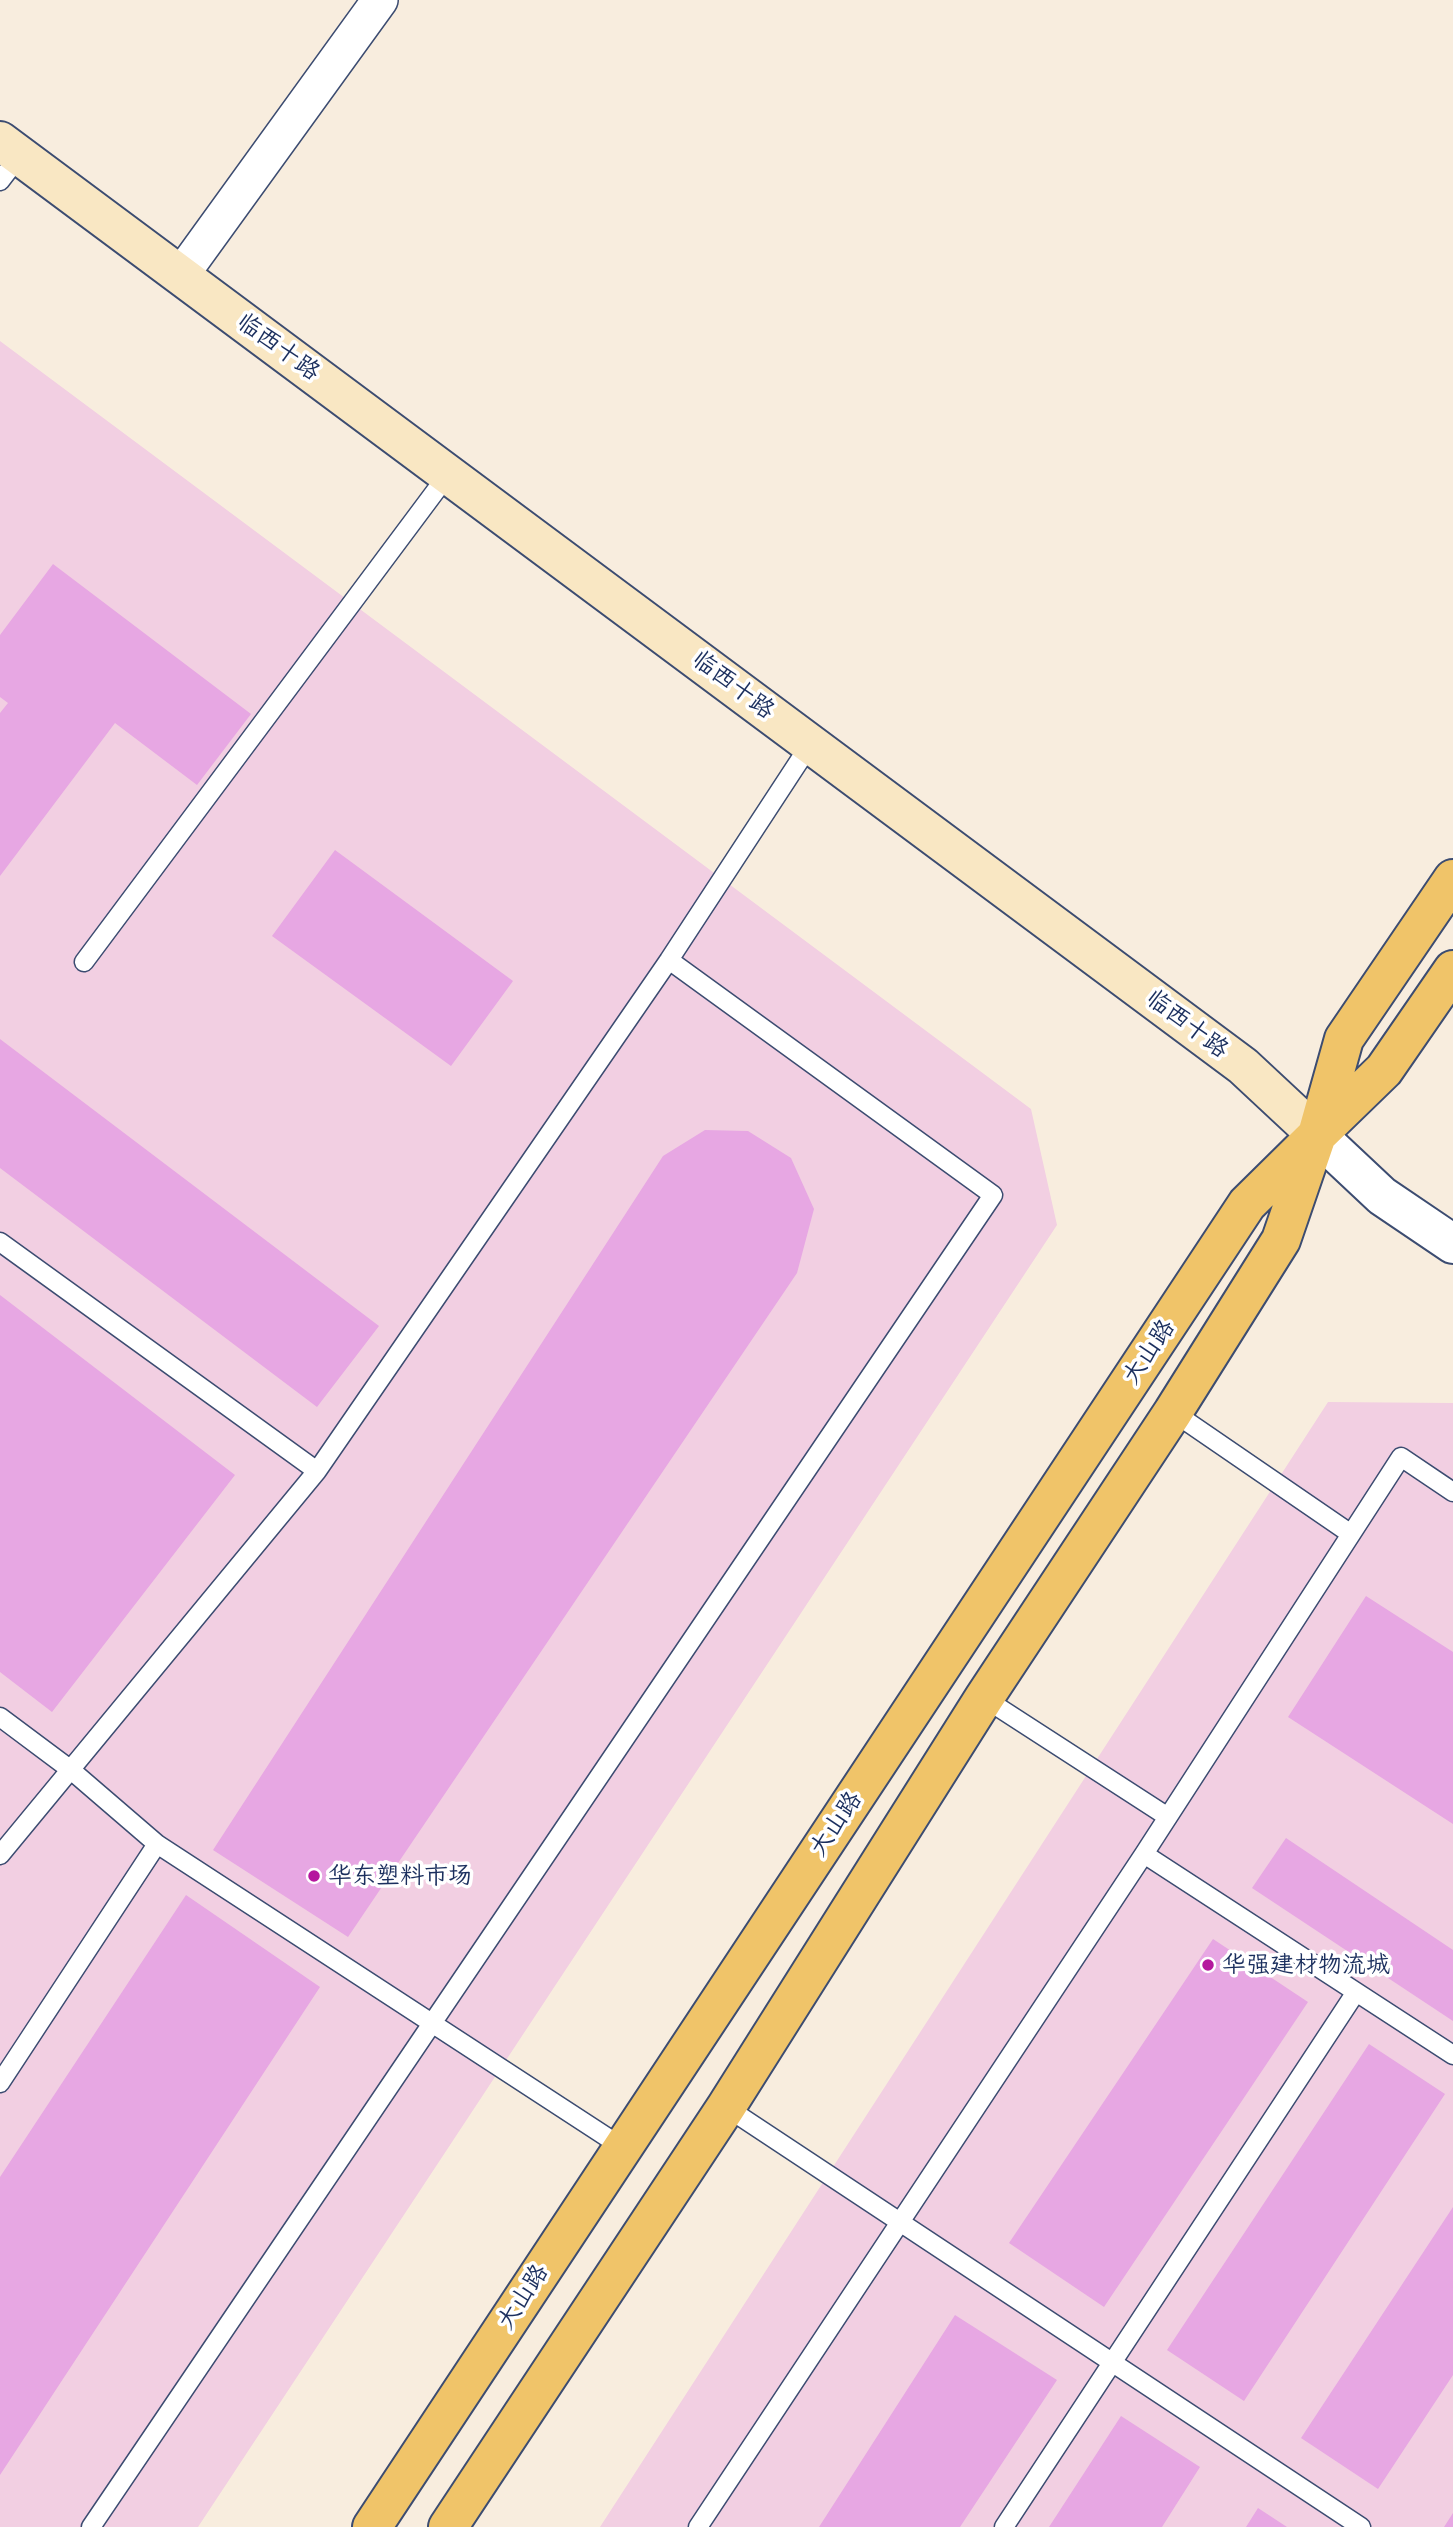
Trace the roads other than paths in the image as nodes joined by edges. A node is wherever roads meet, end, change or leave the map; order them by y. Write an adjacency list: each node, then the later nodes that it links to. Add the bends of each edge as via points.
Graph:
1 (380, 0): 3 (street)
2 (7, 159): 3 (main road, 临西十路)
3 (181, 275): 4 (main road, 临西十路)
4 (449, 473): 5 (main road, 临西十路); 8 (lane)
5 (811, 743): 7 (lane); 10 (main road, 临西十路, via 1243,1066)
6 (1453, 879): 10 (main road, 大山路, via 1344,1039)
7 (669, 960): 14 (lane); 25 (lane, via 993,1195)
8 (84, 962)
9 (1453, 970): 10 (main road, 大山路, via 1384,1070)
10 (1317, 1135): 12 (street, 临西十路, via 1382,1196); 13 (main road, 大山路, via 1281,1240); 29 (main road, 大山路, via 1247,1204)
11 (0, 1242): 14 (lane)
12 (1453, 1244)
13 (1173, 1412): 16 (lane); 17 (main road, 大山路)
14 (317, 1471): 19 (lane)
15 (1453, 1492): 16 (lane, via 1401,1457)
16 (1352, 1534): 20 (lane)
17 (984, 1698): 20 (lane); 28 (main road, 大山路)
18 (0, 1717): 19 (lane)
19 (71, 1770): 21 (lane); 23 (lane)
20 (1168, 1817): 22 (lane)
21 (158, 1844): 25 (lane); 27 (lane)
22 (1144, 1854): 24 (lane); 30 (lane)
23 (0, 1855)
24 (1356, 1992): 26 (lane); 31 (lane)
25 (432, 2024): 29 (lane); 32 (lane)
26 (1453, 2055)
27 (0, 2083)
28 (726, 2106): 30 (lane); 34 (main road, 大山路)
29 (622, 2147): 33 (main road, 大山路)
30 (898, 2223): 31 (lane); 35 (lane)
31 (1111, 2363): 36 (lane); 37 (lane)
32 (91, 2527)
33 (372, 2527)
34 (448, 2527)
35 (698, 2527)
36 (1004, 2527)
37 (1361, 2527)

